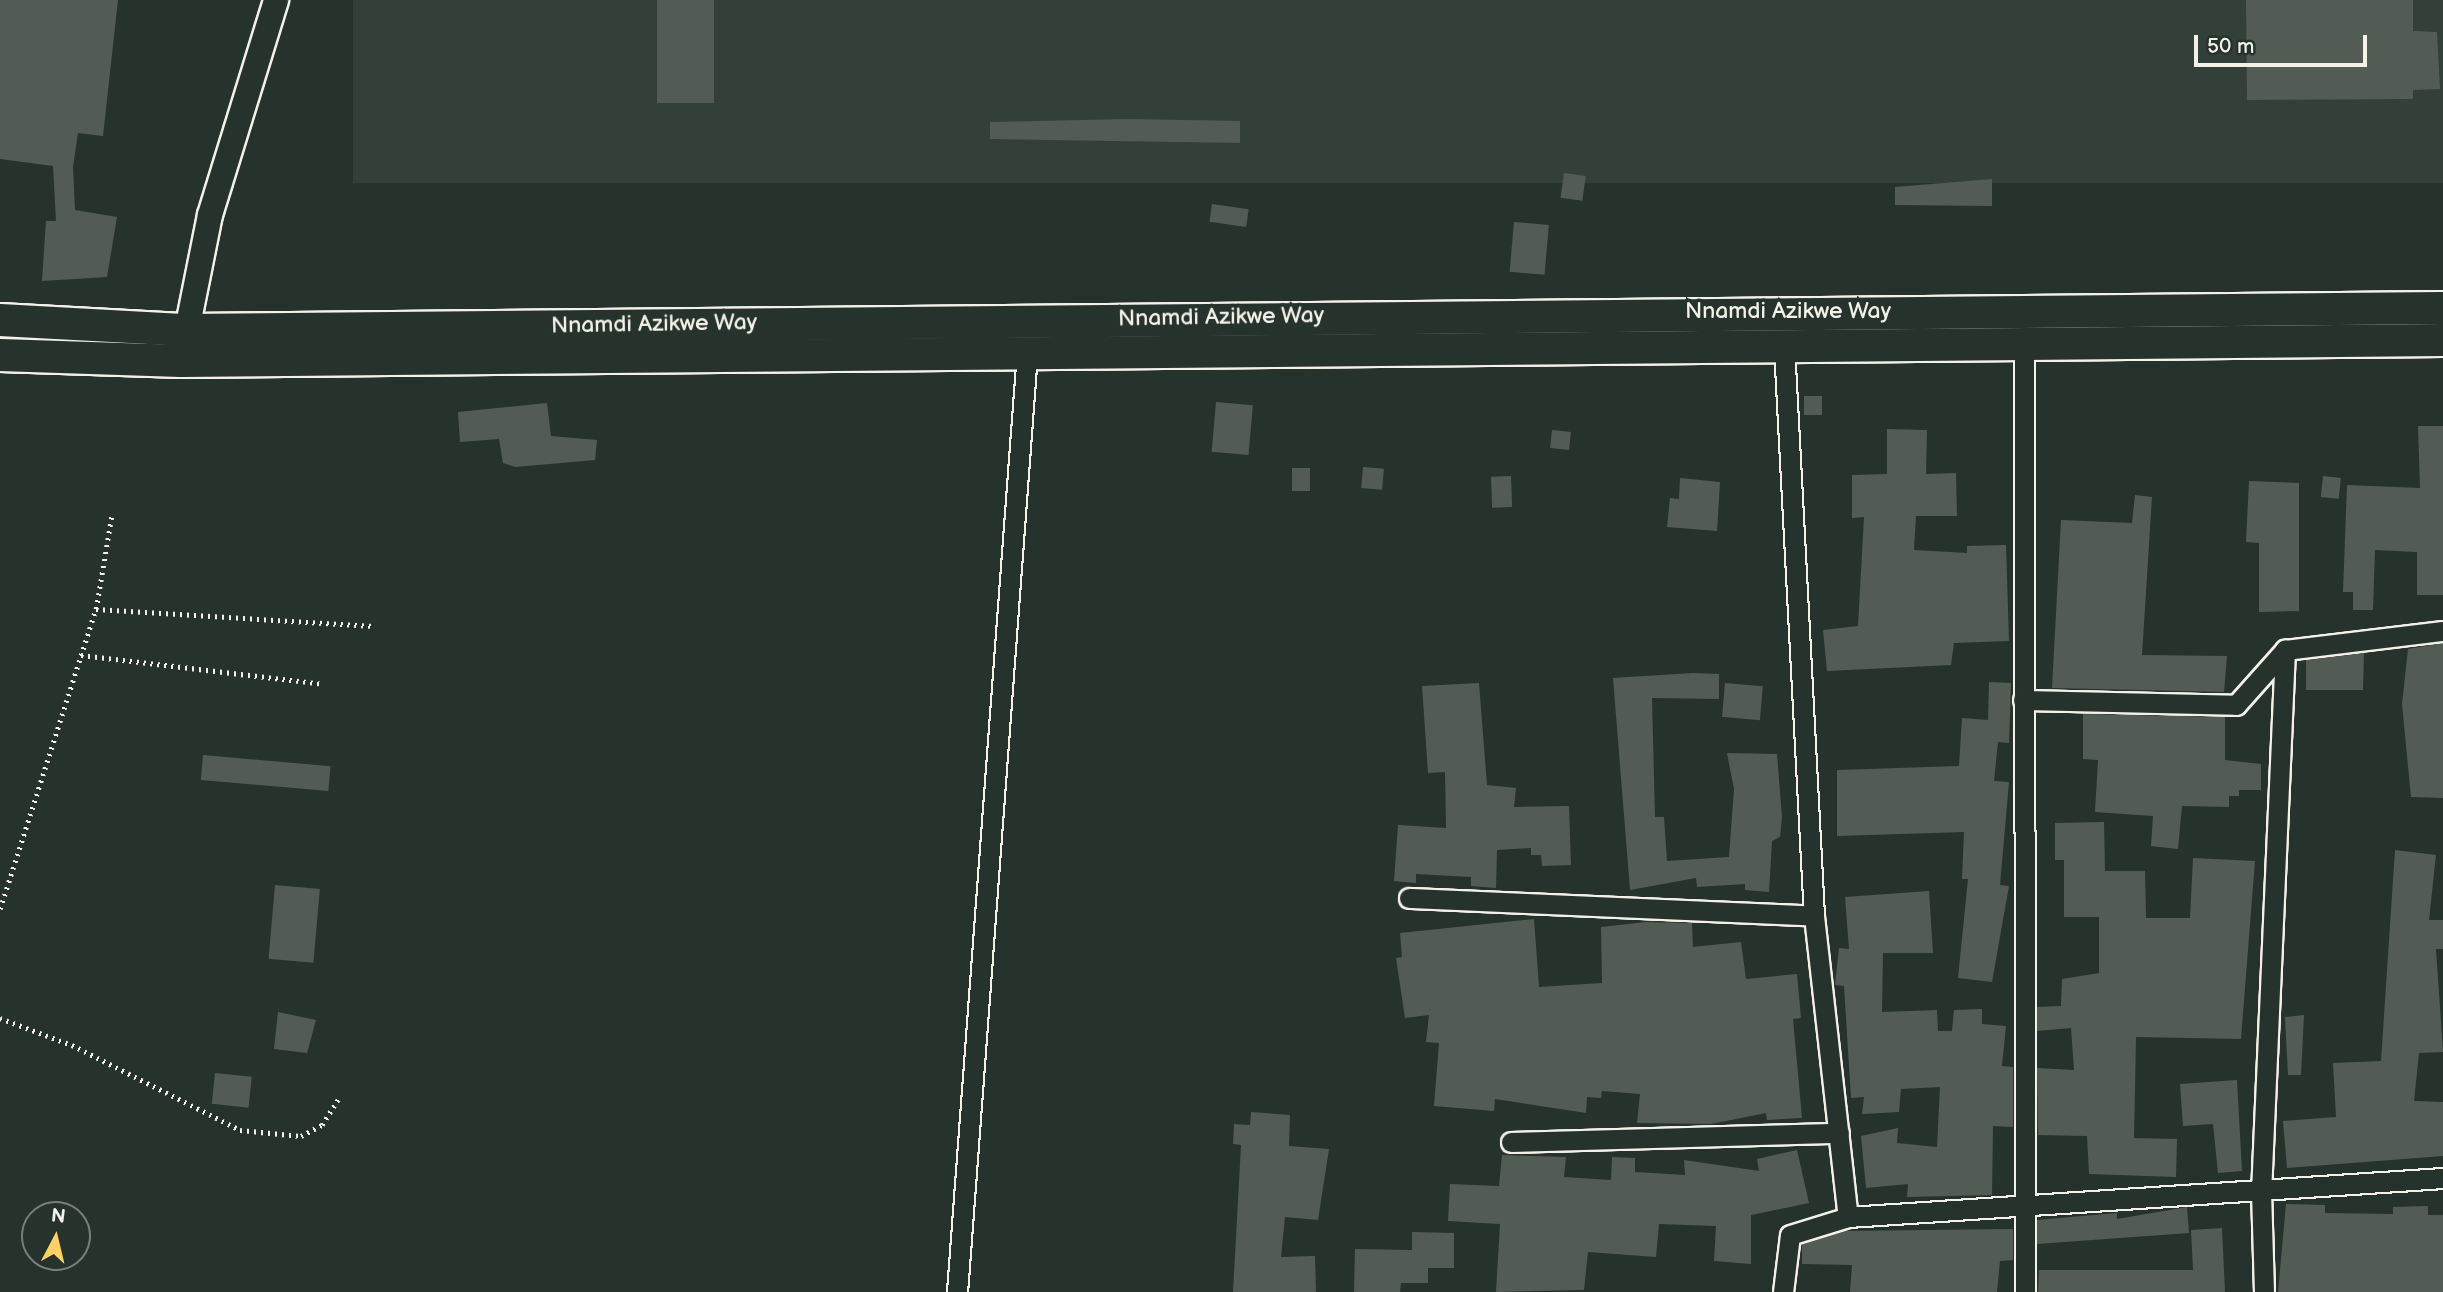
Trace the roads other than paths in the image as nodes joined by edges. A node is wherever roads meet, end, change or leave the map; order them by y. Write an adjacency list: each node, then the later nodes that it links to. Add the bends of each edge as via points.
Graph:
1 (276, 0): 4 (street, via 211,215)
2 (2443, 308): 4 (highway, Nnamdi Azikwe Way)
3 (0, 320): 4 (highway, Nnamdi Azikwe Way)
4 (187, 330): 10 (street)
5 (2443, 340): 6 (highway, Nnamdi Azikwe Way)
6 (2024, 344): 7 (highway, Nnamdi Azikwe Way); 13 (street)
7 (1784, 346): 8 (highway, Nnamdi Azikwe Way); 15 (street)
8 (1027, 352): 10 (highway, Nnamdi Azikwe Way); 22 (street)
9 (0, 355): 10 (highway, Nnamdi Azikwe Way)
10 (181, 361)
11 (2443, 631): 12 (street)
12 (2284, 650): 13 (street, via 2236,705); 19 (street)
13 (2024, 700): 20 (street)
14 (1409, 898): 15 (street)
15 (1814, 916): 16 (street)
16 (1839, 1133): 17 (street); 21 (street)
17 (1511, 1142)
18 (2443, 1178): 19 (street)
19 (2261, 1193): 20 (street); 25 (street)
20 (2024, 1209): 21 (street); 24 (street)
21 (1848, 1217): 23 (street, via 1790,1236)
22 (957, 1292)
23 (1783, 1292)
24 (2025, 1292)
25 (2264, 1292)

